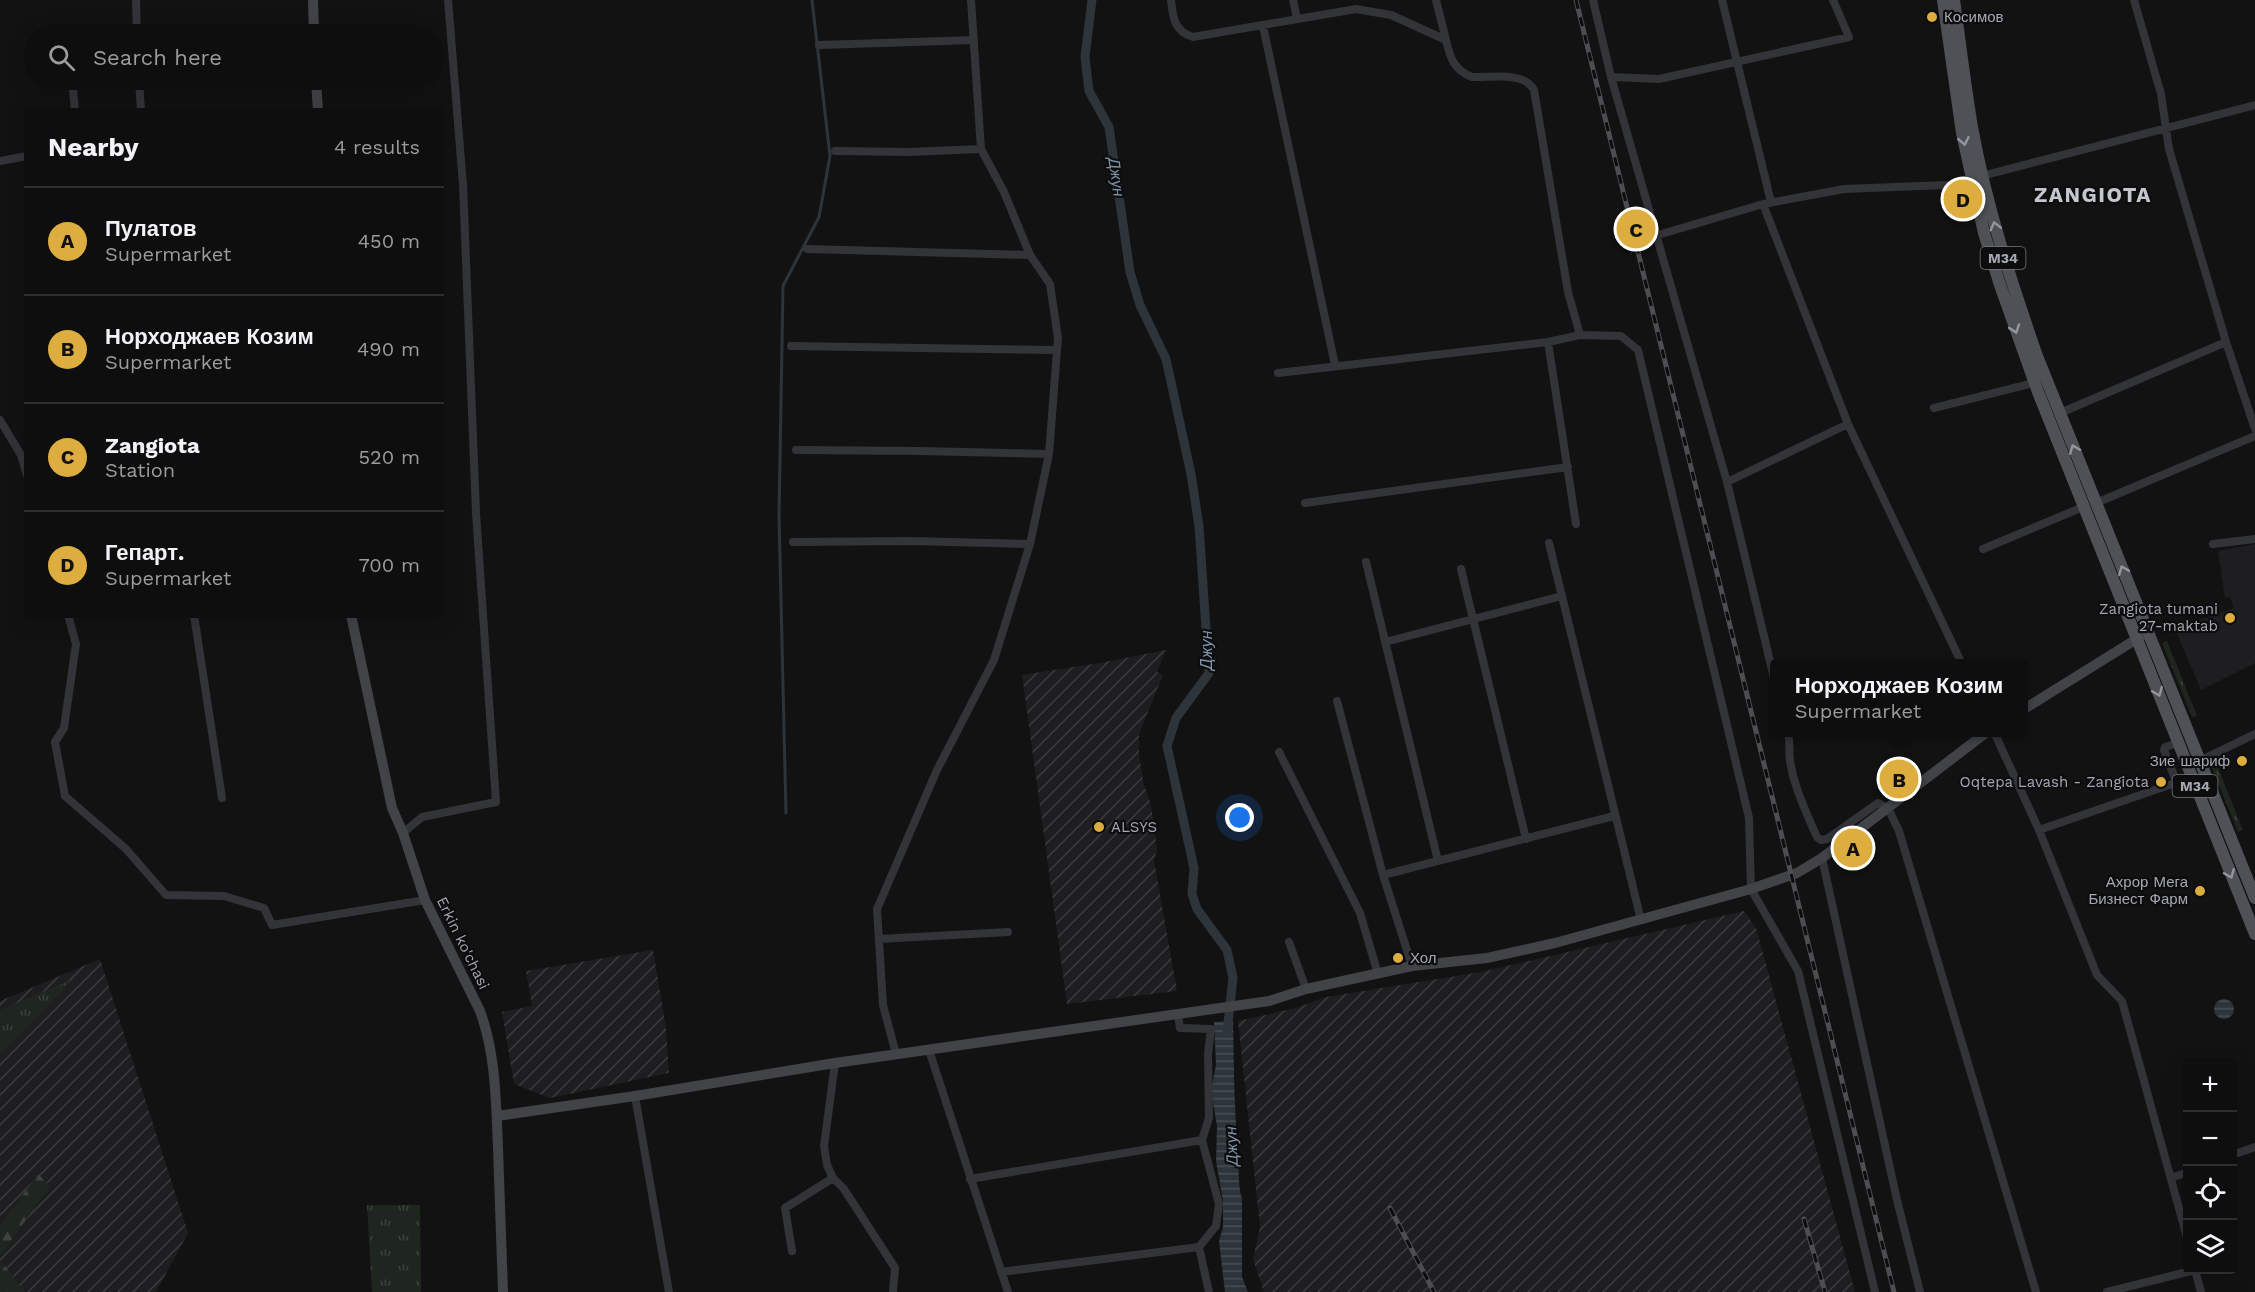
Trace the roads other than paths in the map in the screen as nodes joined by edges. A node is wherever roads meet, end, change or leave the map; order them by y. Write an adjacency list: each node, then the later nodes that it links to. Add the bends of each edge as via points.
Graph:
1 (136, 0): 15 (street)
2 (313, 0): 16 (main road)
3 (448, 0): 94 (street, via 463,185 476,513 496,802 422,817)
4 (971, 0): 18 (street)
5 (1171, 0): 17 (street, via 1173,21 1193,37)
6 (1293, 0): 14 (street)
7 (1436, 0): 19 (street)
8 (1593, 0): 22 (street)
9 (1722, 0): 21 (street)
10 (1833, 0): 21 (street, via 1849,37)
11 (1943, 0): 35 (main road, M34, one-way to 35, via 1962,133)
12 (1954, 0): 35 (main road, M34)
13 (2134, 0): 30 (street, via 2161,94)
14 (1297, 18): 17 (street); 19 (street, via 1356,9 1391,15)
15 (137, 24)
16 (314, 24)
17 (1263, 26): 45 (street)
18 (974, 40): 20 (street); 31 (street)
19 (1446, 40): 40 (street, via 1450,59 1465,75 1518,78 1534,90 1568,292)
20 (819, 45)
21 (1737, 61): 22 (street, via 1659,79); 36 (street)
22 (1611, 77): 37 (street)
23 (73, 90): 27 (street)
24 (140, 90): 28 (street)
25 (317, 90): 29 (main road)
26 (2255, 105): 30 (street)
27 (75, 108)
28 (141, 108)
29 (318, 108)
30 (2165, 129): 35 (street); 42 (street)
31 (981, 150): 32 (street); 39 (street, via 1004,192)
32 (835, 151)
33 (24, 157): 34 (street)
34 (0, 161)
35 (1978, 178): 36 (street, via 1947,185 1844,189); 47 (main road, M34, one-way to 47, via 1991,258); 49 (main road, M34, one-way to 35)
36 (1767, 203): 37 (street); 51 (street)
37 (1658, 235): 58 (street)
38 (807, 249): 39 (street)
39 (1030, 255): 44 (street, via 1050,284)
40 (1580, 335): 41 (street); 99 (street, via 1621,336 1638,350 1749,818)
41 (1548, 342): 45 (street); 57 (street)
42 (2226, 342): 49 (street); 52 (street)
43 (791, 346): 44 (street)
44 (1057, 350): 55 (street)
45 (1335, 365): 46 (street)
46 (1278, 374)
47 (2034, 383): 48 (street); 61 (main road, M34)
48 (1934, 408)
49 (2060, 413): 60 (main road, M34, one-way to 49)
50 (0, 420): 56 (street)
51 (1848, 424): 58 (street); 79 (street)
52 (2255, 429)
53 (2255, 436): 60 (street)
54 (796, 450): 55 (street)
55 (1048, 454): 66 (street)
56 (24, 465)
57 (1568, 467): 59 (street); 62 (street)
58 (1727, 482): 80 (street)
59 (1305, 503)
60 (2096, 503): 76 (main road, M34, one-way to 60)
61 (2083, 507): 68 (street); 77 (main road, M34)
62 (1576, 524)
63 (2255, 539): 67 (street)
64 (793, 542): 66 (street)
65 (1549, 543): 71 (street)
66 (1030, 544): 105 (street, via 994,660 937,770 877,909)
67 (2214, 544)
68 (1983, 549)
69 (1366, 562): 78 (street)
70 (1461, 569): 75 (street)
71 (1562, 596): 75 (street); 92 (street)
72 (69, 618): 101 (street, via 76,644 63,728 55,742 65,796 126,849 166,895 224,896 264,908 272,925)
73 (194, 618): 90 (street)
74 (352, 618): 94 (main road, Erkin ko'chasi, via 392,808)
75 (1471, 618): 78 (street); 95 (street)
76 (2149, 632): 77 (main road); 89 (main road, M34)
77 (2137, 638): 82 (main road); 87 (main road, M34, one-way to 87)
78 (1385, 642): 97 (street)
79 (1960, 659)
80 (1770, 661)
81 (1337, 701): 98 (street)
82 (2028, 706)
83 (2255, 734): 89 (street)
84 (1789, 737): 91 (street, via 1795,783 1821,840 1875,804)
85 (1980, 737): 91 (main road)
86 (1996, 737): 93 (street)
87 (2178, 743): 93 (street, via 2164,750 2175,783); 104 (main road, M34, one-way to 104)
88 (1279, 752): 108 (street, via 1360,914)
89 (2199, 761): 100 (main road, M34)
90 (222, 798)
91 (1888, 808): 96 (main road); 136 (street, via 1899,831)
92 (1614, 816): 95 (street); 102 (street)
93 (2039, 830): 121 (street, via 2097,975 2122,1001)
94 (404, 833): 101 (main road, Erkin ko'chasi)
95 (1526, 839): 97 (street)
96 (1822, 858): 99 (main road, via 1797,873); 135 (street)
97 (1438, 861): 98 (street)
98 (1383, 875): 107 (street)
99 (1751, 889): 102 (main road); 134 (street, via 1798,971)
100 (2255, 898)
101 (424, 900): 115 (main road, Erkin ko'chasi, via 487,1029)
102 (1641, 920): 107 (main road, via 1487,958)
103 (1008, 932): 105 (street)
104 (2255, 934)
105 (879, 939): 112 (street, via 883,1005)
106 (1289, 942): 109 (street)
107 (1412, 966): 108 (main road)
108 (1378, 974): 109 (main road)
109 (1306, 989): 110 (main road, via 1269,1001)
110 (1178, 1015): 111 (main road); 116 (street, via 1180,1028 1211,1029 1209,1118)
111 (928, 1050): 112 (main road); 122 (street)
112 (896, 1054): 113 (main road)
113 (835, 1063): 114 (main road); 120 (street, via 824,1146)
114 (635, 1096): 115 (main road); 130 (street)
115 (496, 1116): 129 (main road, Erkin ko'chasi)
116 (1202, 1140): 122 (street); 124 (street, via 1219,1204 1216,1226)
117 (2255, 1147): 118 (street)
118 (2237, 1153)
119 (2183, 1174): 121 (street)
120 (833, 1178): 125 (street, via 785,1208); 131 (street, via 895,1268)
121 (2171, 1178): 123 (street)
122 (970, 1179): 126 (street)
123 (2183, 1225)
124 (1199, 1247): 126 (street); 133 (street)
125 (792, 1251)
126 (1001, 1272): 132 (street)
127 (2183, 1273): 137 (street)
128 (2196, 1274): 138 (street)
129 (503, 1292)
130 (669, 1292)
131 (893, 1292)
132 (1008, 1292)
133 (1209, 1292)
134 (1875, 1292)
135 (1920, 1292)
136 (2036, 1292)
137 (2107, 1292)
138 (2201, 1292)

